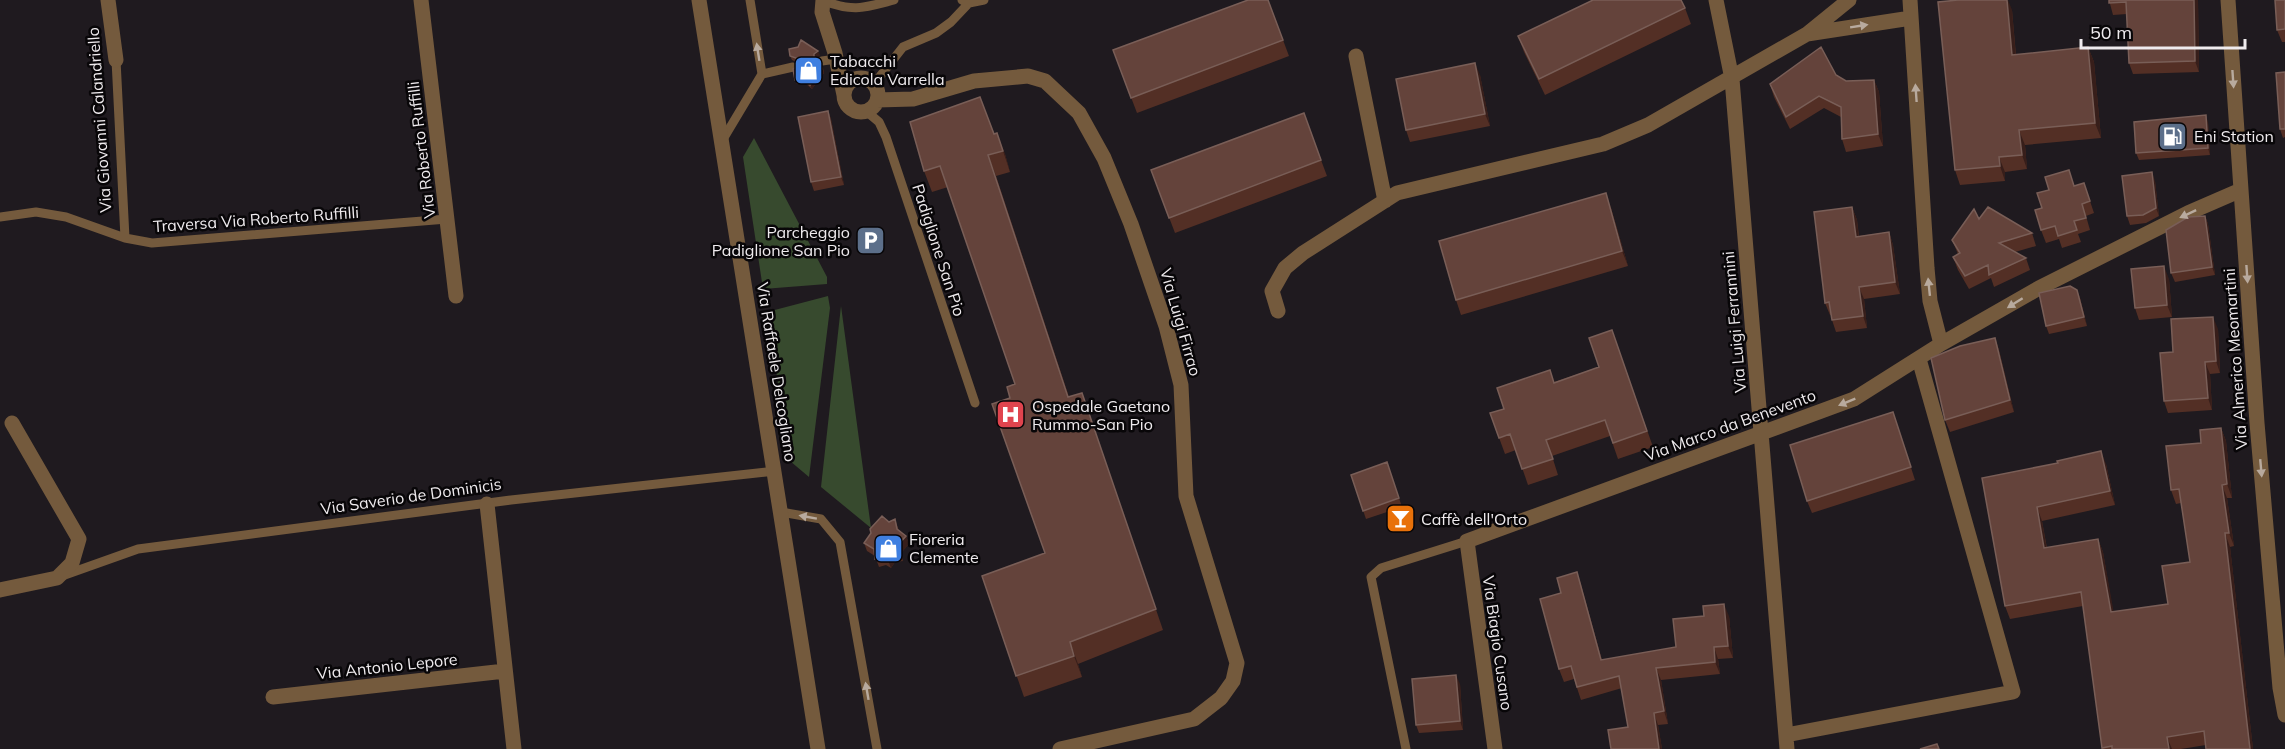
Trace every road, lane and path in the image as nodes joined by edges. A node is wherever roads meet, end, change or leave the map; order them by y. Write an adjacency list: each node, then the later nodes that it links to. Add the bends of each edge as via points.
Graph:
1 (108, 0): 16 (street, Via Giovanni Calandriello)
2 (421, 0): 28 (street, Via Roberto Ruffilli)
3 (699, 0): 24 (street, Via Raffaele Delcogliano)
4 (750, 0): 18 (lane, one-way to 4)
5 (824, 0): 6 (lane, via 857,9); 21 (street, via 829,60)
6 (894, 0)
7 (984, 0): 12 (lane)
8 (1716, 0): 19 (street, Via Luigi Ferrannini)
9 (1850, 0): 14 (street)
10 (1910, 0): 13 (street)
11 (2228, 0): 25 (street, Via Almerico Meomartini, one-way to 25)
12 (966, 2): 20 (lane, via 936,33 903,47)
13 (1911, 18): 14 (street, one-way to 13); 32 (street, one-way to 13, via 1930,301)
14 (1808, 34): 19 (street)
15 (1356, 56): 26 (street)
16 (116, 60): 29 (lane, Via Giovanni Calandriello)
17 (793, 67): 18 (lane)
18 (762, 74): 24 (lane)
19 (1731, 79): 26 (street, via 1648,125 1603,144 1397,193); 36 (street, Via Luigi Ferrannini)
20 (874, 84): 21 (street, via 858,78 848,84); 22 (street)
21 (844, 94): 23 (street, via 851,109)
22 (878, 100): 23 (street); 51 (street, Via Luigi Firrao, via 913,99 974,81 1011,76 1045,81 1079,113 1104,158 1166,326 1181,385 1186,496 1237,663 1233,681 1221,698 1194,719)
23 (866, 111): 34 (lane, Padiglione San Pio, via 879,122 886,137)
24 (722, 141): 37 (street, Via Raffaele Delcogliano)
25 (2241, 190): 32 (street, Via Marco da Benevento, one-way to 32, via 2039,288); 44 (street, Via Almerico Meomartini, one-way to 44, via 2256,411)
26 (1385, 201): 31 (street, via 1285,268 1272,291)
27 (0, 217): 29 (lane, Traversa Via Roberto Ruffilli, via 36,212 66,217)
28 (447, 219): 29 (lane, Traversa Via Roberto Ruffilli, via 152,243); 30 (street, Via Roberto Ruffilli)
29 (125, 238)
30 (456, 296)
31 (1278, 311)
32 (1941, 344): 33 (street, Via Marco da Benevento)
33 (1919, 358): 36 (street, Via Marco da Benevento, one-way to 36, via 1854,399); 47 (street, via 2013,692)
34 (975, 403)
35 (12, 423): 41 (street, via 78,539 72,563)
36 (1761, 433): 40 (street, Via Marco da Benevento); 47 (street, Via Luigi Ferrannini)
37 (775, 471): 38 (lane, Via Saverio de Dominicis); 39 (street, Via Raffaele Delcogliano)
38 (487, 504): 41 (lane, Via Saverio de Dominicis, via 138,549); 43 (street)
39 (781, 512): 49 (street, Via Raffaele Delcogliano); 50 (lane, one-way to 39, via 840,542 820,519)
40 (1467, 542): 52 (lane, Via Marco da Benevento, via 1381,568 1371,577); 53 (street, Via Biagio Cusano)
41 (57, 578): 42 (street, Via Saverio de Dominicis)
42 (0, 590)
43 (505, 672): 45 (street, Via Antonio Lepore); 48 (street)
44 (2282, 691): 46 (street, Via Almerico Meomartini)
45 (273, 697)
46 (2285, 715)
47 (1787, 742)
48 (514, 749)
49 (818, 749)
50 (877, 749)
51 (1060, 749)
52 (1406, 749)
53 (1494, 749)

